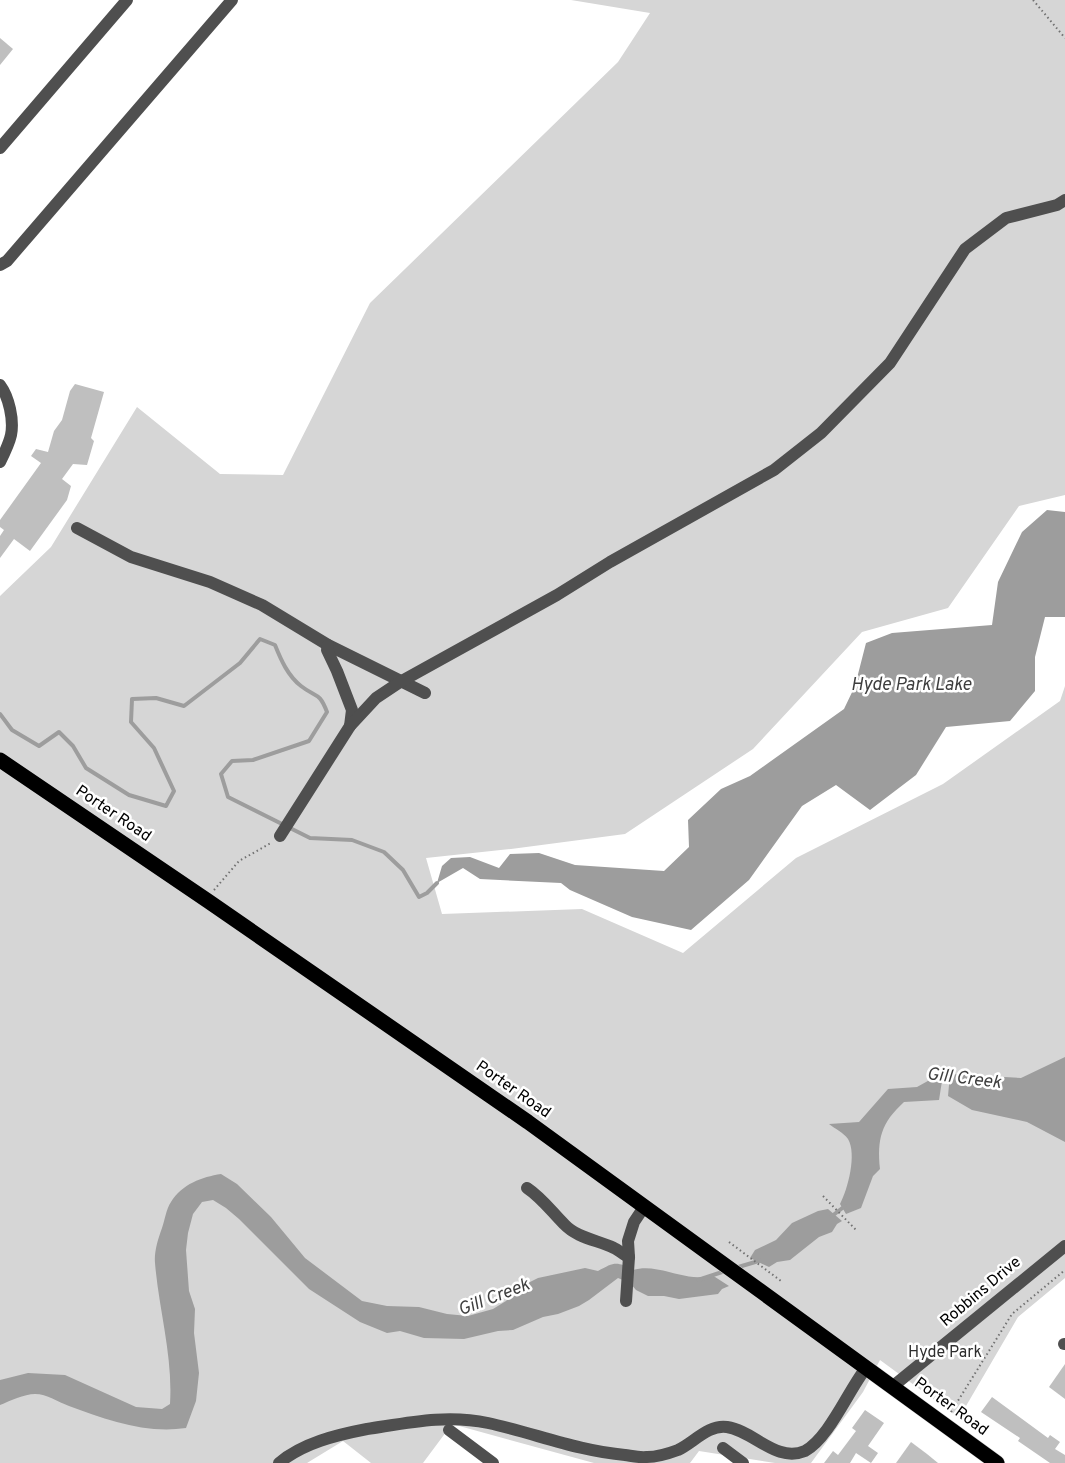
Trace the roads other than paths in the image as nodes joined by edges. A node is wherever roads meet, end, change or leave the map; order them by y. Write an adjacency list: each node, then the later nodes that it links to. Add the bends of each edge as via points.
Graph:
1 (127, 0): 3 (street)
2 (232, 0): 5 (street)
3 (0, 148)
4 (1065, 200): 10 (street, via 1006,218 965,249 890,363 821,433 774,470)
5 (0, 265)
6 (0, 385): 7 (street, via 10,411 11,435)
7 (0, 462)
8 (77, 528): 9 (street, via 131,557 210,582 262,605)
9 (328, 645): 10 (street); 12 (street, via 352,710)
10 (400, 682): 11 (street); 12 (street, via 376,698)
11 (425, 693)
12 (350, 726): 14 (street)
13 (0, 760): 16 (main road, Porter Road, via 528,1122)
14 (280, 836)
15 (527, 1188): 18 (street, via 564,1225)
16 (644, 1207): 18 (street, via 628,1241); 20 (main road, Porter Road)
17 (1065, 1246): 21 (street, Robbins Drive)
18 (629, 1257): 19 (street)
19 (626, 1300)
20 (866, 1368): 21 (main road, Porter Road); 24 (street, via 823,1434 806,1451 790,1457 727,1427 701,1435 678,1450 647,1457 598,1452 487,1423 426,1419 342,1433 289,1454)
21 (892, 1387): 27 (main road, Porter Road)
22 (449, 1431): 25 (street)
23 (723, 1448): 26 (street)
24 (279, 1463)
25 (493, 1463)
26 (743, 1463)
27 (997, 1463)

